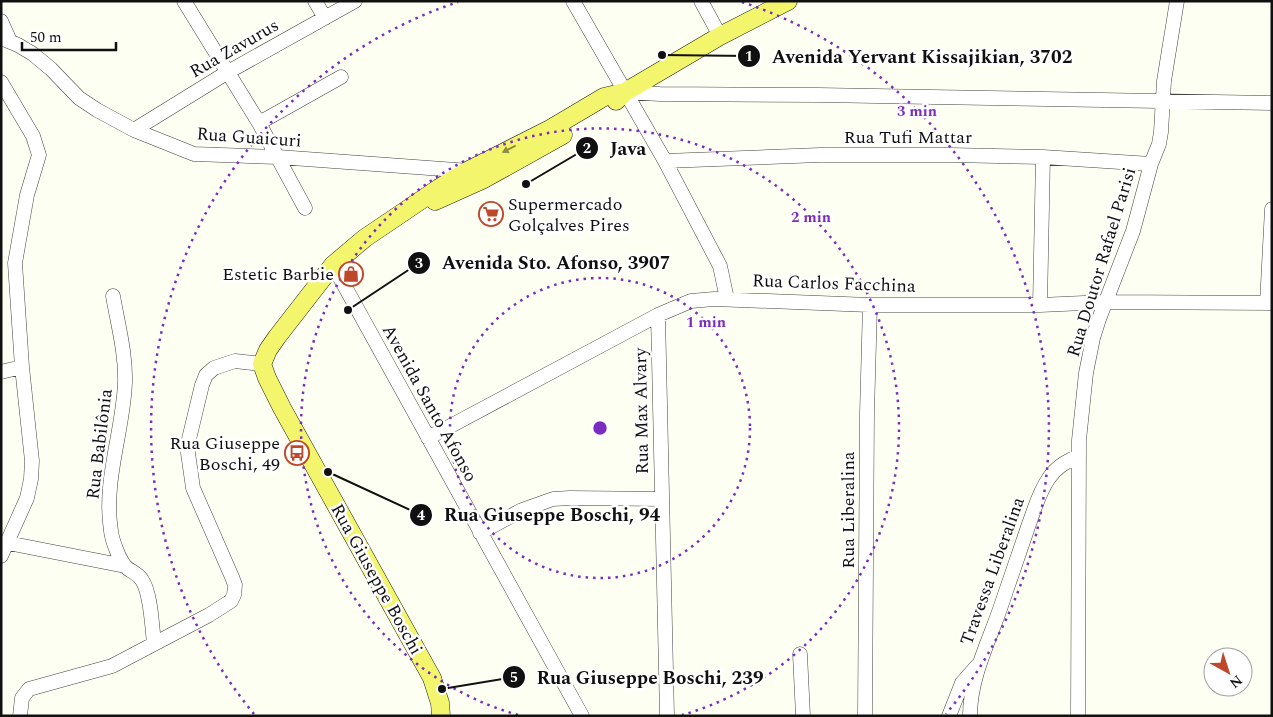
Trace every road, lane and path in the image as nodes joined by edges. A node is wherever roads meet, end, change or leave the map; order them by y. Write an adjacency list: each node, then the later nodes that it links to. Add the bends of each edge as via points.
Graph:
1 (184, 1): 12 (street)
2 (316, 1): 8 (street)
3 (355, 1): 8 (street, Rua Zavurus)
4 (573, 1): 15 (street)
5 (701, 1): 10 (street)
6 (788, 1): 10 (main road)
7 (1177, 1): 16 (street, Rua Doutor Rafael Parisi)
8 (325, 18): 12 (street, Rua Zavurus)
9 (1, 21): 11 (street)
10 (720, 36): 15 (main road)
11 (5, 39): 19 (street, Rua Guaicuri, via 42,61 79,98)
12 (228, 72): 18 (street); 19 (street, Rua Zavurus)
13 (341, 77): 18 (street)
14 (1, 82): 27 (street, via 33,136 39,155)
15 (624, 92): 16 (street); 22 (street); 24 (main road, via 604,96)
16 (1163, 102): 17 (street); 23 (street, Rua Doutor Rafael Parisi, via 1159,144)
17 (1272, 103)
18 (259, 123): 21 (street)
19 (134, 130): 21 (street, Rua Guaicuri, via 194,154)
20 (1043, 156): 22 (street, Rua Tufi Mattar, via 820,155); 23 (street, Rua Tufi Mattar); 34 (street)
21 (278, 157): 24 (street, Rua Guaicuri); 25 (street)
22 (665, 161): 30 (street, via 720,266)
23 (1151, 164): 31 (street, Rua Doutor Rafael Parisi, via 1133,231)
24 (476, 175): 28 (main road, via 439,188)
25 (305, 208)
26 (1272, 209): 32 (street)
27 (8, 262): 37 (street)
28 (333, 265): 36 (main road, via 277,337); 39 (street, Avenida Santo Afonso)
29 (113, 296): 44 (street, Rua Babilônia, via 125,382 110,484 109,513 116,549)
30 (727, 299): 33 (street, Rua Carlos Facchina); 35 (street, Rua Carlos Facchina, via 691,301)
31 (1106, 302): 32 (street, Rua Carlos Facchina); 34 (street, Rua Carlos Facchina); 40 (street, Rua Doutor Rafael Parisi, via 1093,338 1086,373)
32 (1270, 303)
33 (870, 305): 34 (street, Rua Carlos Facchina); 53 (street, Rua Liberalina)
34 (1040, 305)
35 (658, 315): 39 (street, Rua Carlos Facchina); 41 (street, Rua Max Alvary)
36 (262, 364): 45 (street, via 235,361 214,368 206,375 188,446 193,488 232,577 234,595 223,607); 48 (main road, Rua Giuseppe Boschi, via 282,408 432,678)
37 (22, 367): 38 (street); 43 (street, via 31,479 27,498)
38 (1, 372)
39 (428, 438): 42 (street, Avenida Santo Afonso)
40 (1079, 456): 47 (street, Travessa Liberalina, via 1056,469 1038,497); 56 (street, Rua Doutor Rafael Parisi)
41 (662, 500): 42 (street, via 553,499 522,510); 51 (street, Rua Max Alvary)
42 (480, 532): 50 (street, Avenida Santo Afonso)
43 (4, 550): 44 (street)
44 (125, 566): 45 (street, Rua Babilônia, via 136,572 146,587)
45 (154, 644): 49 (street, via 112,666 29,689 22,698)
46 (800, 654): 52 (street)
47 (979, 665): 54 (street, via 962,683); 55 (street, Travessa Liberalina)
48 (441, 715)
49 (20, 716)
50 (582, 716)
51 (667, 716)
52 (803, 716)
53 (865, 716)
54 (949, 716)
55 (970, 716)
56 (1078, 716)

